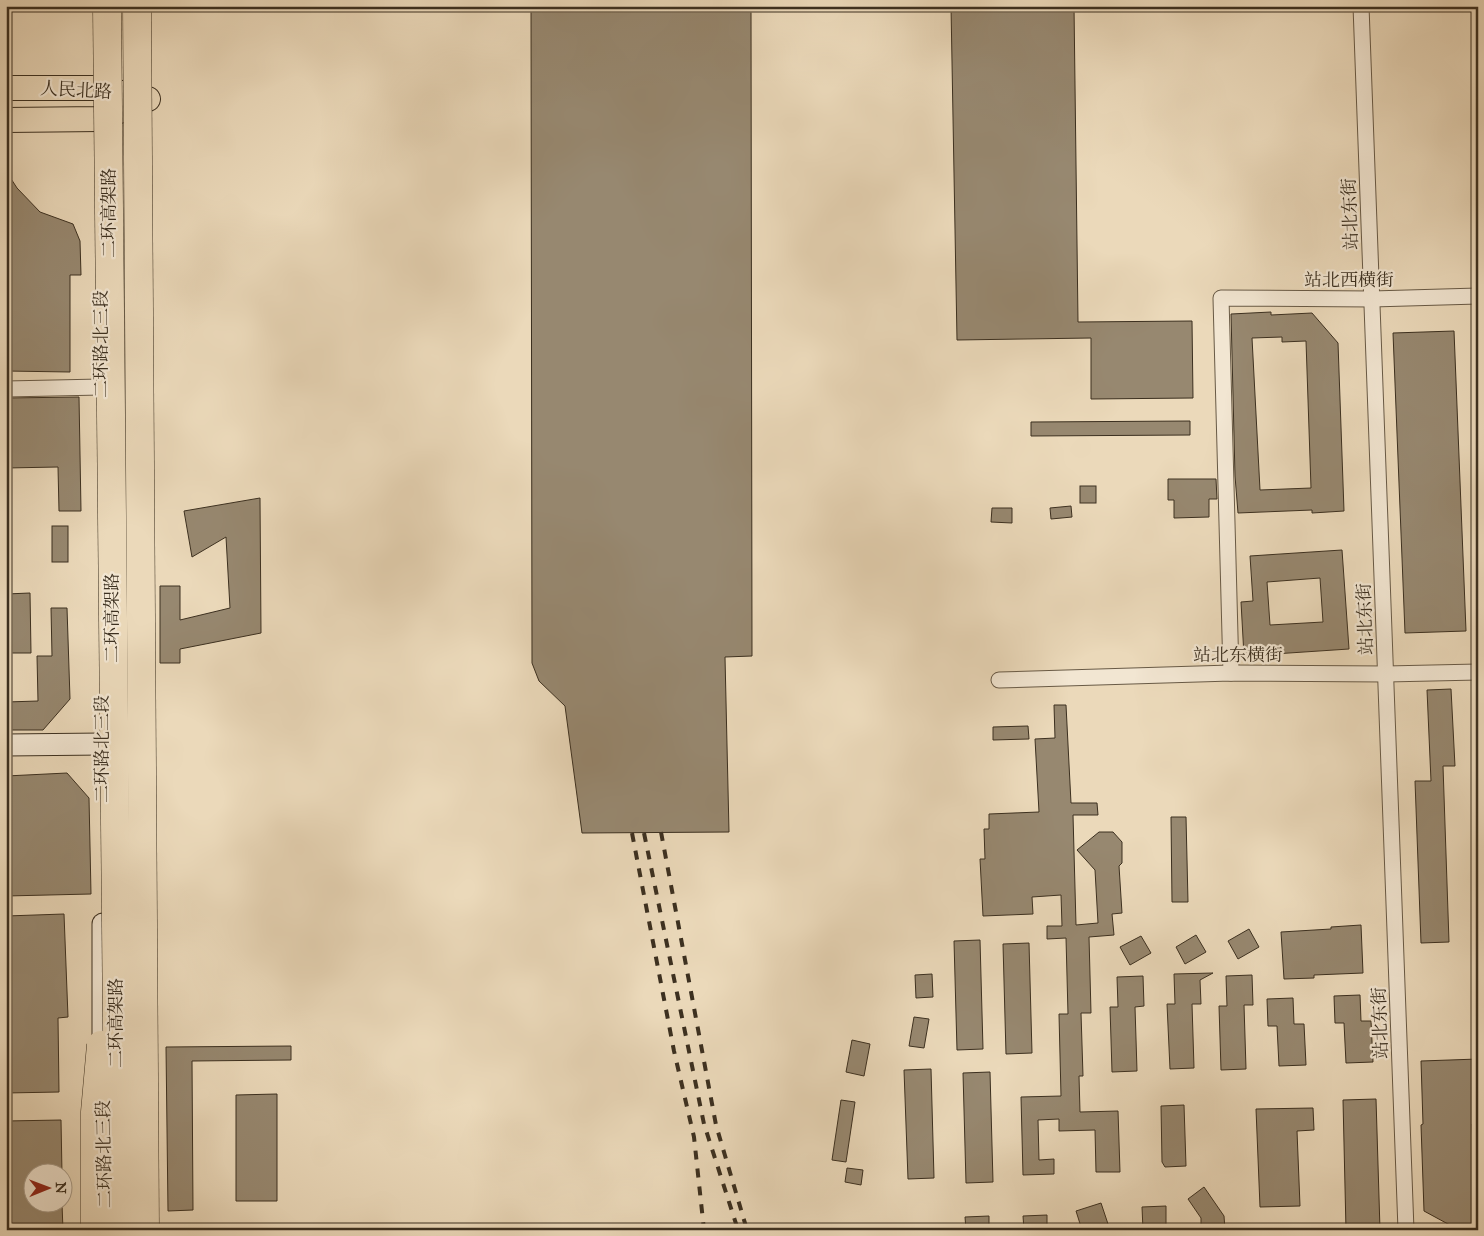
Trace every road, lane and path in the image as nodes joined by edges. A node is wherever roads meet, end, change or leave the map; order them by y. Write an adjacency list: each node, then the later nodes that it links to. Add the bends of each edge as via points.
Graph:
1 (99, 6): 7 (main road, 二环路北三段)
2 (107, 6): 21 (highway, 二环高架路, bridge)
3 (137, 6): 25 (highway, 二环高架路, bridge)
4 (148, 6): 8 (main road)
5 (1361, 6): 12 (street, 站北东街)
6 (6, 88): 7 (main road, 人民北路)
7 (100, 88): 8 (main road, 人民北路); 9 (main road, 二环路北三段)
8 (148, 99): 9 (main road, 人民北路); 26 (main road)
9 (100, 119): 10 (main road, 人民北路); 13 (main road, 二环路北三段)
10 (6, 120)
11 (1478, 296): 12 (street, 站北西横街)
12 (1372, 299): 16 (street, 站北西横街, via 1221,298); 17 (street, 站北东街)
13 (101, 387): 14 (street); 19 (main road, 二环路北三段)
14 (6, 388)
15 (1478, 672): 17 (street, 站北东横街)
16 (1231, 673): 17 (street, 站北东横街); 18 (street, 站北东横街)
17 (1386, 674): 27 (street, 站北东街)
18 (999, 680)
19 (102, 744): 20 (main road); 23 (main road, 二环路北三段)
20 (6, 745)
21 (116, 998): 22 (highway, bridge, via 100,1050 95,1112); 24 (highway, 二环高架路, bridge)
22 (95, 1230)
23 (105, 1230)
24 (119, 1230)
25 (145, 1230)
26 (154, 1230)
27 (1406, 1230)

